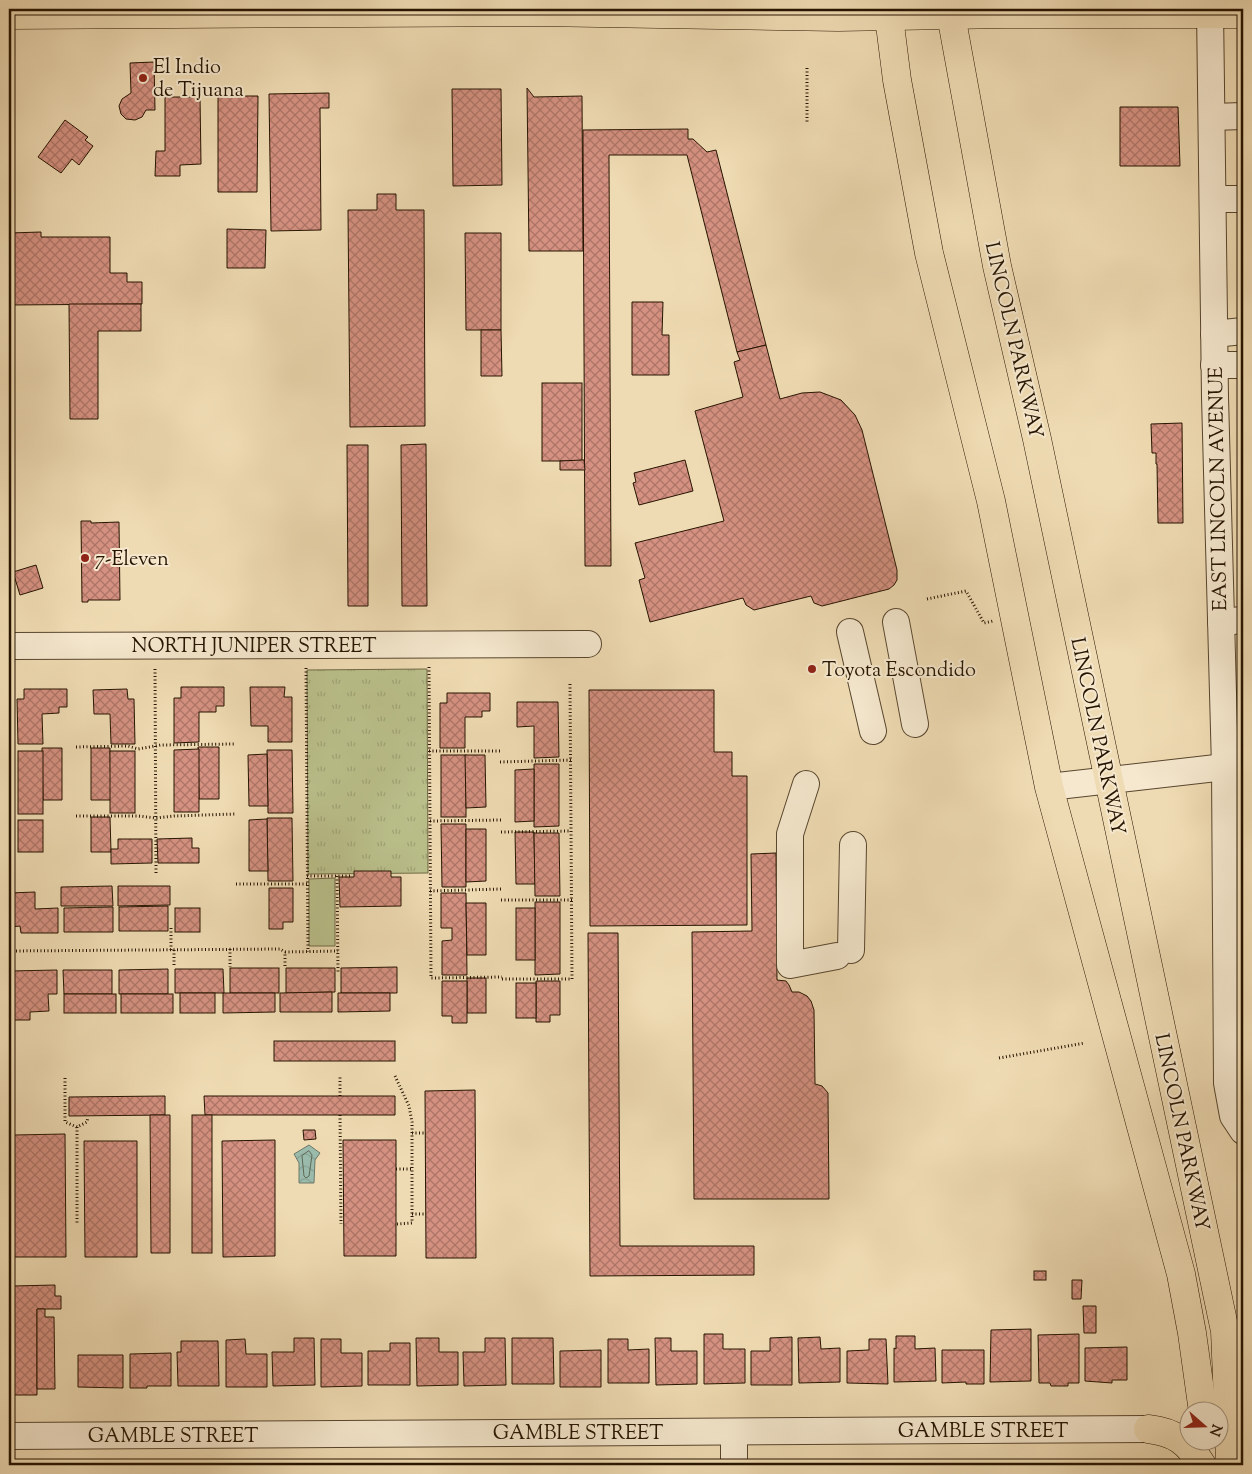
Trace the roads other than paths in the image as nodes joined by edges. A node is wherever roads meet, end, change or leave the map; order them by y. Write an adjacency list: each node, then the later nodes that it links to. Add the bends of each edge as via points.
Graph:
1 (424, 11): 4 (main road); 6 (main road)
2 (950, 12): 3 (main road); 4 (main road); 23 (main road, LINCOLN PARKWAY, via 997,266 1037,439)
3 (1210, 12): 5 (main road); 8 (street, EAST LINCOLN AVENUE)
4 (888, 13): 25 (main road, LINCOLN PARKWAY, via 929,253 991,500)
5 (1243, 14)
6 (9, 15)
7 (1243, 116): 8 (street)
8 (1212, 117): 9 (street, EAST LINCOLN AVENUE)
9 (1214, 199): 10 (street); 12 (street, EAST LINCOLN AVENUE)
10 (1243, 199)
11 (1243, 331): 12 (street)
12 (1214, 334): 13 (street, EAST LINCOLN AVENUE)
13 (1214, 365): 14 (street); 15 (street, EAST LINCOLN AVENUE)
14 (1243, 365)
15 (1232, 621): 22 (street, EAST LINCOLN AVENUE)
16 (896, 622): 20 (street)
17 (850, 632): 21 (street)
18 (588, 644): 19 (street, NORTH JUNIPER STREET)
19 (9, 646)
20 (915, 724)
21 (873, 731)
22 (1225, 767): 23 (street); 27 (street, EAST LINCOLN AVENUE, via 1227,1082 1233,1116)
23 (1108, 780): 25 (street); 36 (main road, LINCOLN PARKWAY, via 1225,1331)
24 (806, 784): 26 (street, via 790,834 790,965 844,953)
25 (1050, 787): 28 (main road, LINCOLN PARKWAY, via 1181,1274)
26 (853, 845)
27 (1243, 1131)
28 (1202, 1402)
29 (1148, 1429): 30 (street, GAMBLE STREET); 34 (main road, via 1161,1430 1181,1440)
30 (734, 1432): 31 (street, GAMBLE STREET); 33 (street)
31 (9, 1436)
32 (1206, 1452): 35 (main road)
33 (734, 1465)
34 (1202, 1465)
35 (1208, 1465)
36 (1229, 1465)

